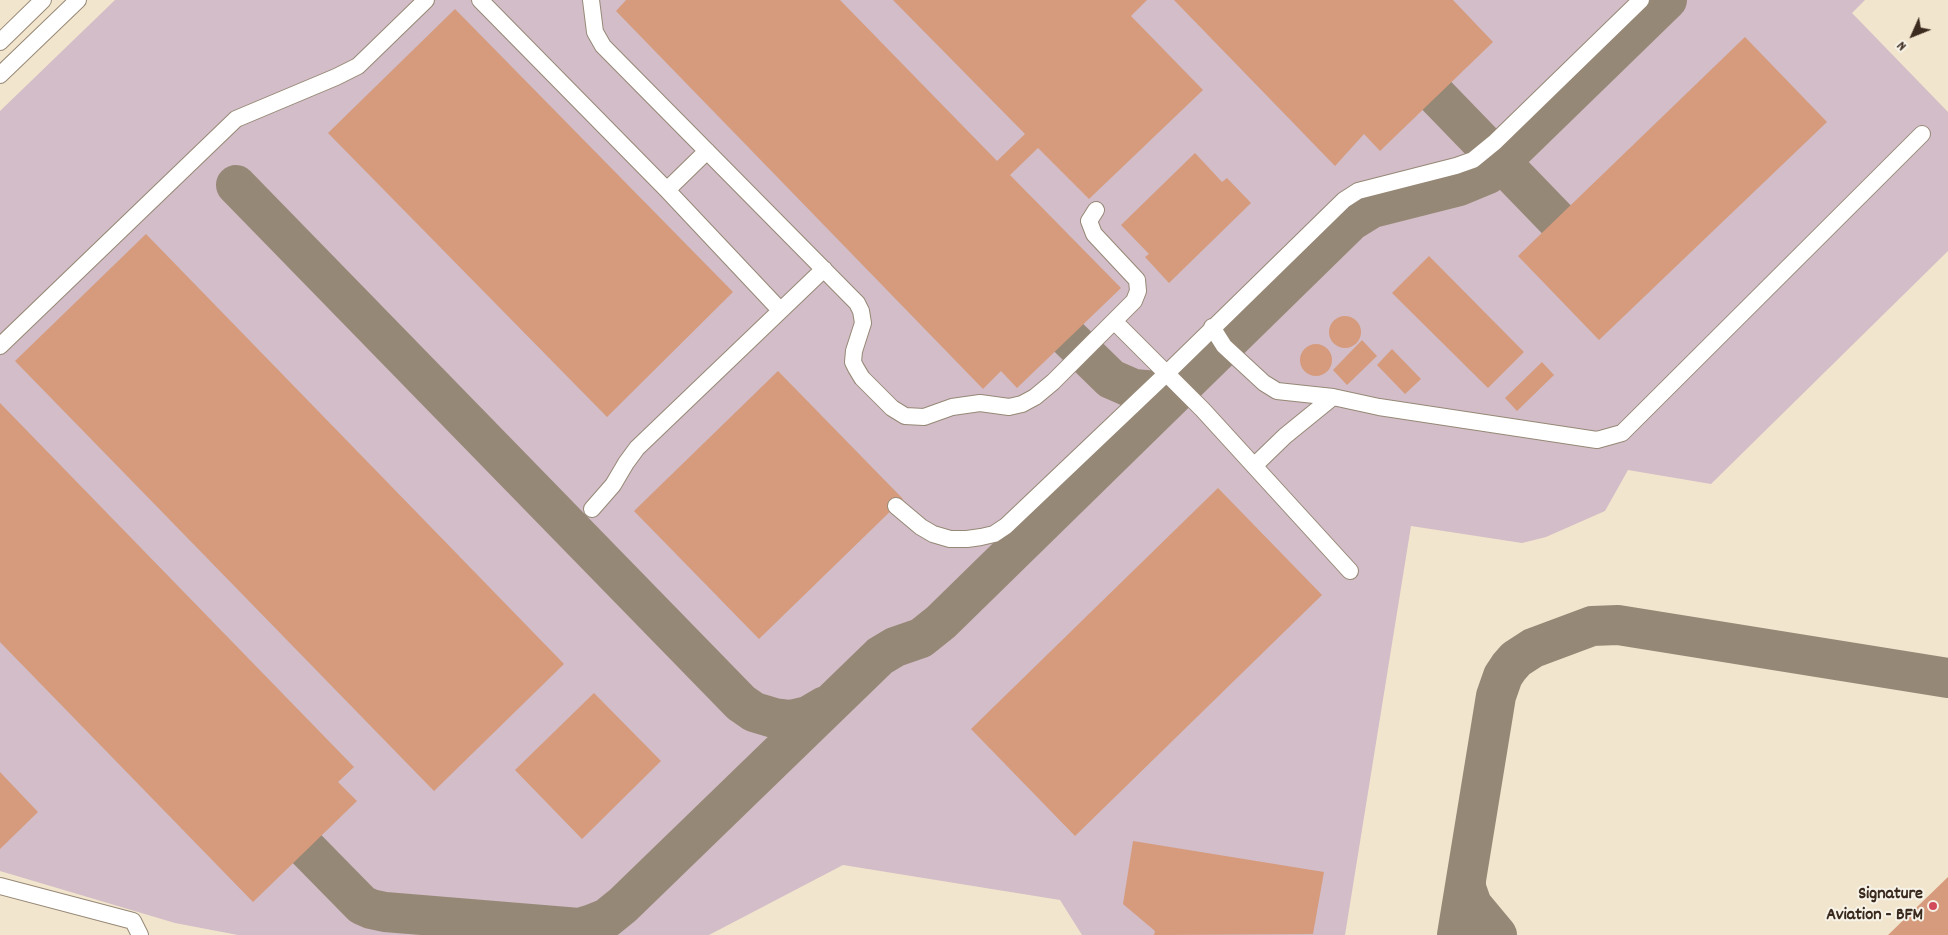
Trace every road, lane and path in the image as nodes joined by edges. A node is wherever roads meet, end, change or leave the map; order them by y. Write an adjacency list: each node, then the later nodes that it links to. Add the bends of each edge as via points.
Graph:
1 (43, 0): 7 (street)
2 (78, 0): 8 (street)
3 (426, 0): 17 (street, via 358,66 236,119)
4 (480, 0): 11 (street)
5 (590, 0): 10 (street, via 595,32 603,46)
6 (1641, 0): 16 (street, via 1473,160 1358,191 1344,200)
7 (0, 42)
8 (0, 75)
9 (1922, 134): 19 (street, via 1622,432 1597,440)
10 (707, 151): 11 (street); 13 (street)
11 (667, 190): 14 (street)
12 (1096, 210): 15 (street, via 1089,221 1094,234 1137,280 1138,291 1134,300)
13 (824, 269): 14 (street); 15 (street, via 861,311 863,323 853,362 856,368 892,408 905,416 924,417 952,407 980,404 1022,404 1053,382)
14 (780, 310): 22 (street, via 637,448 614,484)
15 (1114, 320): 18 (street)
16 (1212, 327): 18 (street); 19 (street, via 1224,346 1264,383 1278,391)
17 (0, 346)
18 (1166, 374): 20 (street); 21 (street, via 1019,515 994,534 967,540 950,539 921,527)
19 (1333, 397): 20 (street)
20 (1254, 466): 23 (street)
21 (896, 506)
22 (592, 509)
23 (1350, 572)
24 (0, 886): 25 (street, via 133,921)
25 (140, 935)

